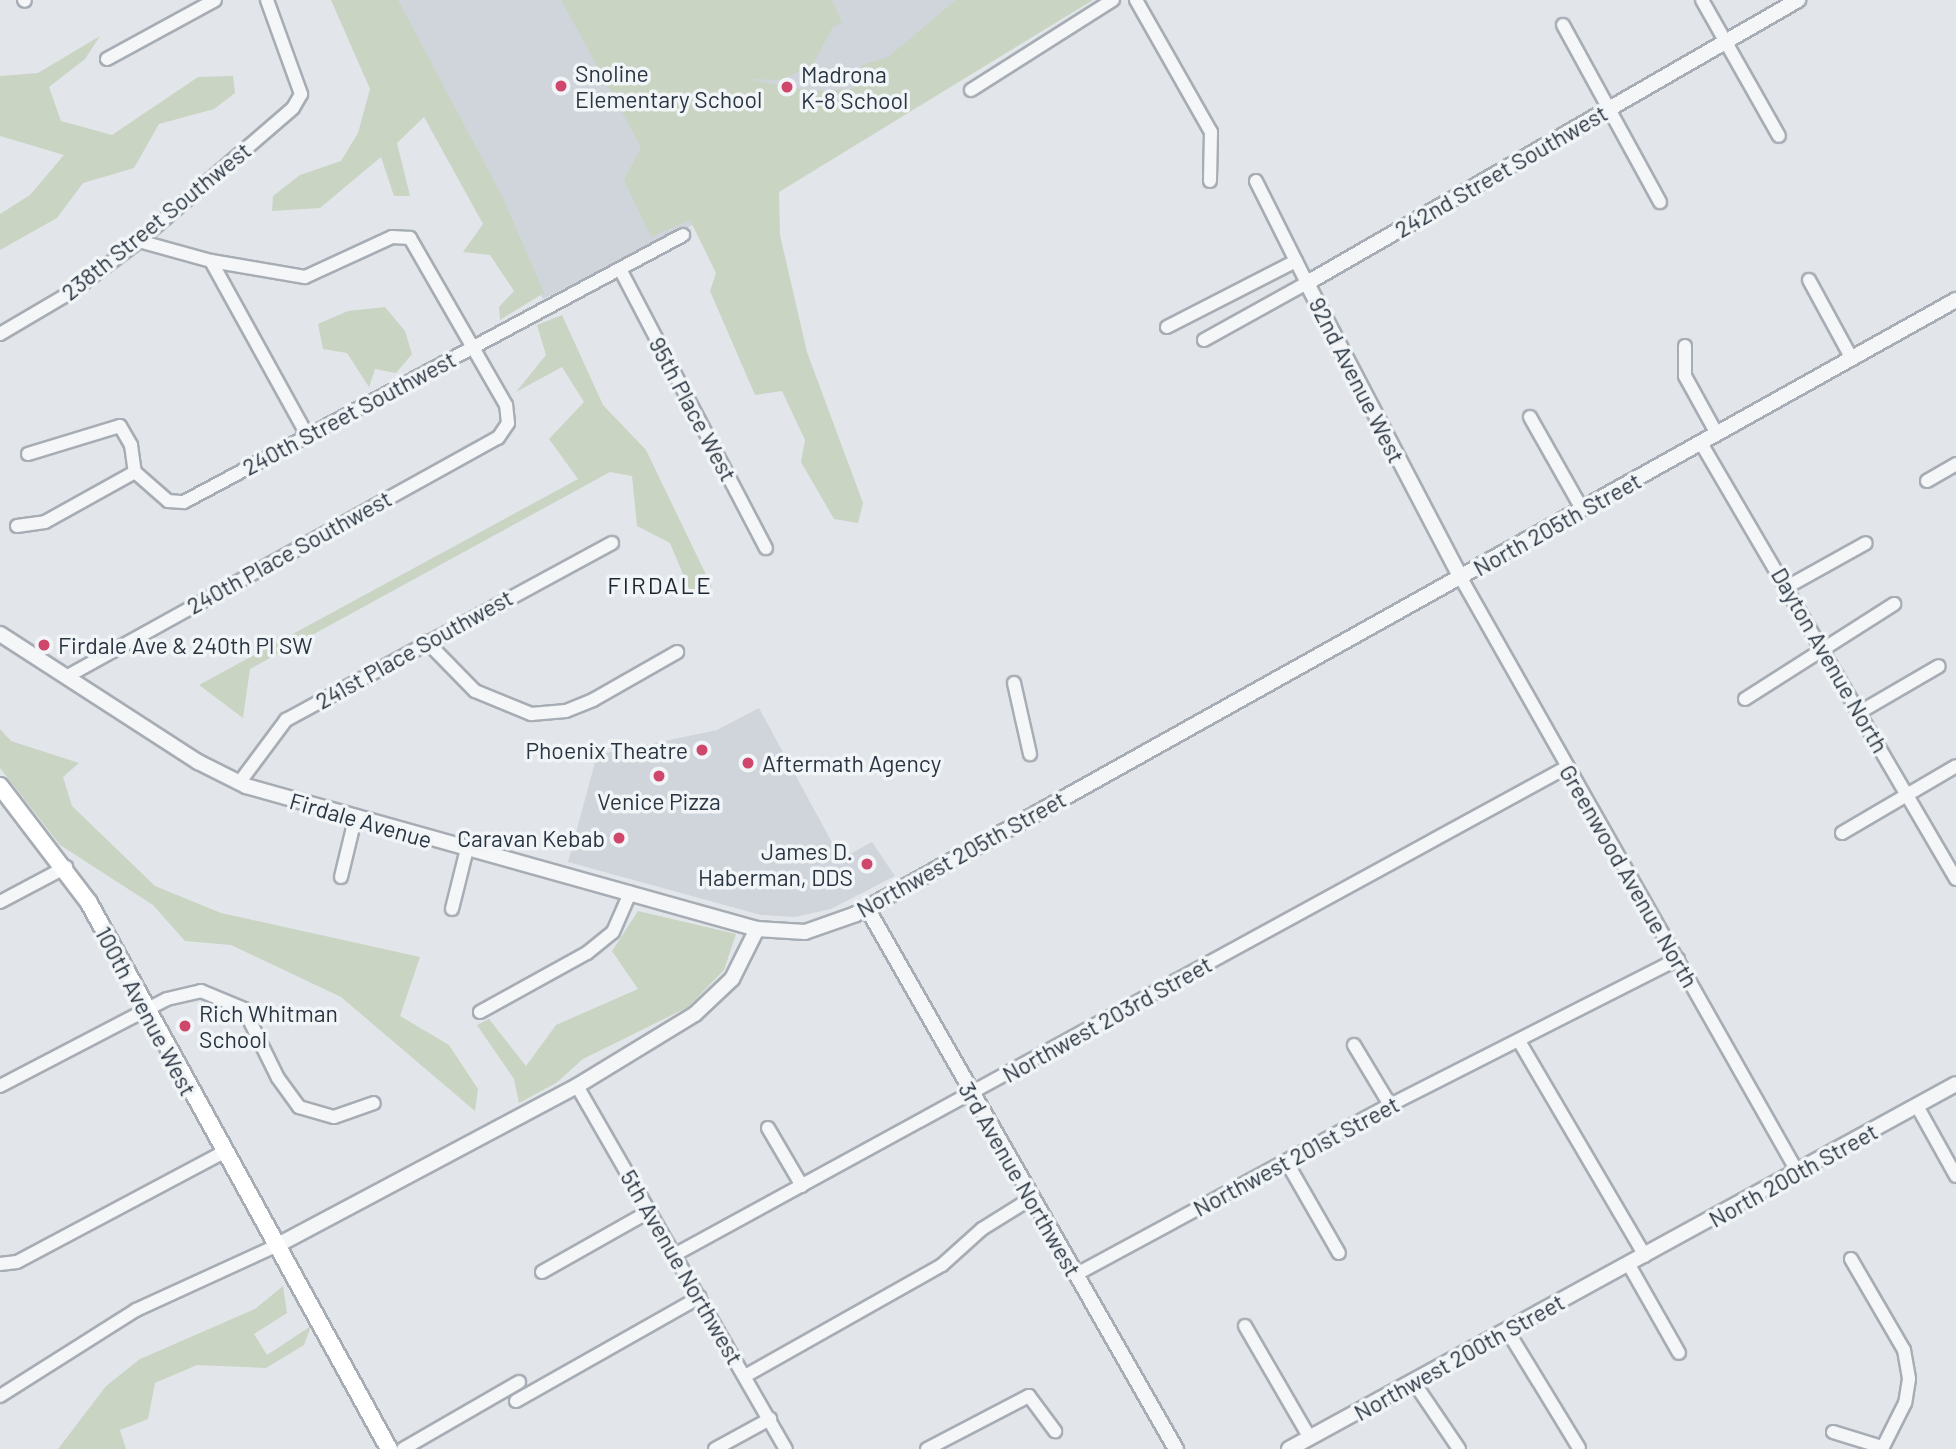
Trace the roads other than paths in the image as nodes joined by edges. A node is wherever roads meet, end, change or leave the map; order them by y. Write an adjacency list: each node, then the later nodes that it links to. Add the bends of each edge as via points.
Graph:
1 (215, 0): 9 (street)
2 (267, 0): 17 (street, 238th Street Southwest, via 301,94 289,113)
3 (1113, 0): 10 (street)
4 (1136, 0): 13 (street, via 1211,132)
5 (1702, 0): 8 (street)
6 (1798, 0): 8 (street, 242nd Street Southwest)
7 (1563, 25): 11 (street)
8 (1725, 41): 11 (street, 242nd Street Southwest); 12 (street)
9 (107, 59)
10 (971, 90)
11 (1606, 110): 15 (street); 22 (street, 242nd Street Southwest)
12 (1779, 136)
13 (1210, 181)
14 (1256, 181): 19 (street, 92nd Avenue West)
15 (1660, 202)
16 (683, 235): 20 (street, 240th Street Southwest)
17 (139, 241): 18 (street); 25 (street, 238th Street Southwest, via 73,291)
18 (211, 261): 27 (street, via 305,277 392,237 410,238); 32 (street)
19 (1296, 261): 22 (street, 92nd Avenue West); 24 (street)
20 (620, 269): 27 (street, 240th Street Southwest); 42 (street, 95th Place West)
21 (1809, 280): 29 (street)
22 (1307, 283): 26 (street, 242nd Street Southwest); 43 (street, 92nd Avenue West)
23 (1954, 306): 29 (street, North 205th Street)
24 (1167, 327)
25 (0, 334)
26 (1204, 340)
27 (472, 346): 32 (street, 240th Street Southwest); 51 (street, 240th Place Southwest, via 506,405 508,423 498,438)
28 (1685, 346): 31 (street, via 1685,376)
29 (1852, 359): 31 (street, North 205th Street)
30 (1530, 416): 38 (street)
31 (1717, 434): 33 (street, North 205th Street)
32 (307, 435): 36 (street, 240th Street Southwest, via 184,502 168,501)
33 (1701, 443): 38 (street, North 205th Street); 44 (street, Dayton Avenue North)
34 (28, 454): 36 (street, via 120,426 131,445)
35 (1956, 464): 37 (street)
36 (135, 472): 39 (street, via 45,522)
37 (1927, 481)
38 (1582, 509): 43 (street, North 205th Street)
39 (17, 526)
40 (612, 543): 47 (street, 241st Place Southwest)
41 (1866, 543): 44 (street)
42 (766, 548)
43 (1461, 578): 55 (street, North 205th Street); 57 (street, Greenwood Avenue North)
44 (1787, 587): 48 (street, Dayton Avenue North)
45 (1895, 604): 48 (street)
46 (0, 634): 51 (street, Firdale Avenue)
47 (426, 641): 49 (street, via 475,691 531,714 566,710 593,700); 59 (street, 241st Place Southwest, via 286,720)
48 (1822, 645): 53 (street, via 1809,662); 54 (street, Dayton Avenue North)
49 (677, 652)
50 (1938, 666): 54 (street)
51 (66, 677): 59 (street, Firdale Avenue)
52 (1014, 683): 56 (street)
53 (1745, 699)
54 (1860, 712): 61 (street, Dayton Avenue North)
55 (1156, 744): 70 (street, Northwest 205th Street)
56 (1030, 754)
57 (1567, 766): 73 (street, Greenwood Avenue North); 81 (street, Northwest 203rd Street)
58 (1956, 766): 61 (street)
59 (239, 783): 62 (street, Firdale Avenue)
60 (0, 786): 65 (main road, 100th Avenue West)
61 (1907, 794): 63 (street); 67 (street, Dayton Avenue North)
62 (355, 819): 64 (street, Firdale Avenue); 66 (street)
63 (1842, 833)
64 (467, 849): 68 (street, Firdale Avenue); 71 (street)
65 (66, 867): 69 (street); 74 (main road, 100th Avenue West)
66 (341, 877)
67 (1956, 879)
68 (630, 893): 72 (street, Firdale Avenue); 75 (street, via 613,932 587,953)
69 (0, 902)
70 (866, 908): 72 (street, Northwest 205th Street, via 806,932); 81 (street, 3rd Avenue Northwest)
71 (452, 909)
72 (757, 929): 79 (street, via 748,955 715,999)
73 (1678, 959): 76 (street, Northwest 201st Street); 88 (street, Greenwood Avenue North)
74 (145, 1010): 80 (street); 82 (street, via 183,993 226,997 252,1020 278,1079 299,1107 334,1117); 86 (main road, 100th Avenue West)
75 (480, 1012)
76 (1519, 1041): 83 (street, Northwest 201st Street); 96 (street)
77 (1354, 1045): 83 (street)
78 (1956, 1084): 84 (street, North 200th Street)
79 (577, 1086): 92 (street, 5th Avenue Northwest); 93 (street)
80 (0, 1087)
81 (971, 1093): 90 (street, Northwest 203rd Street); 91 (street, 3rd Avenue Northwest)
82 (374, 1102)
83 (1390, 1105): 87 (street, Northwest 201st Street)
84 (1917, 1106): 88 (street, North 200th Street); 89 (street)
85 (768, 1128): 90 (street)
86 (224, 1152): 93 (main road, 100th Avenue West); 98 (street, via 17,1262)
87 (1286, 1161): 94 (street); 101 (street, Northwest 201st Street)
88 (1798, 1173): 96 (street, North 200th Street)
89 (1956, 1176)
90 (802, 1186): 95 (street, Northwest 203rd Street)
91 (1030, 1199): 101 (street, 3rd Avenue Northwest); 106 (street, via 982,1229 942,1265)
92 (648, 1212): 95 (street, 5th Avenue Northwest); 100 (street)
93 (276, 1246): 109 (street, via 136,1310); 117 (main road, 100th Avenue West)
94 (1339, 1253)
95 (676, 1254): 102 (street, 5th Avenue Northwest)
96 (1645, 1256): 99 (street, North 200th Street)
97 (1851, 1259): 116 (street, via 1904,1350 1909,1379 1905,1403)
98 (0, 1264)
99 (1629, 1265): 104 (street, Northwest 200th Street); 105 (street)
100 (542, 1272)
101 (1075, 1275): 122 (street, 3rd Avenue Northwest)
102 (701, 1297): 106 (street, 5th Avenue Northwest); 110 (street)
103 (1245, 1326): 114 (street)
104 (1507, 1330): 107 (street, Northwest 200th Street); 115 (street)
105 (1679, 1353)
106 (746, 1376): 111 (street, 5th Avenue Northwest)
107 (1413, 1381): 114 (street, Northwest 200th Street); 124 (street)
108 (519, 1382): 118 (street)
109 (0, 1396)
110 (516, 1401)
111 (770, 1419): 119 (street); 120 (street, 5th Avenue Northwest)
112 (1055, 1431): 121 (street, via 1027,1396)
113 (1833, 1432): 116 (street)
114 (1310, 1438): 123 (street, Northwest 200th Street)
115 (1578, 1448)
116 (1882, 1448)
117 (389, 1449)
118 (403, 1449)
119 (715, 1449)
120 (786, 1449)
121 (927, 1449)
122 (1175, 1449)
123 (1289, 1449)
124 (1459, 1449)

